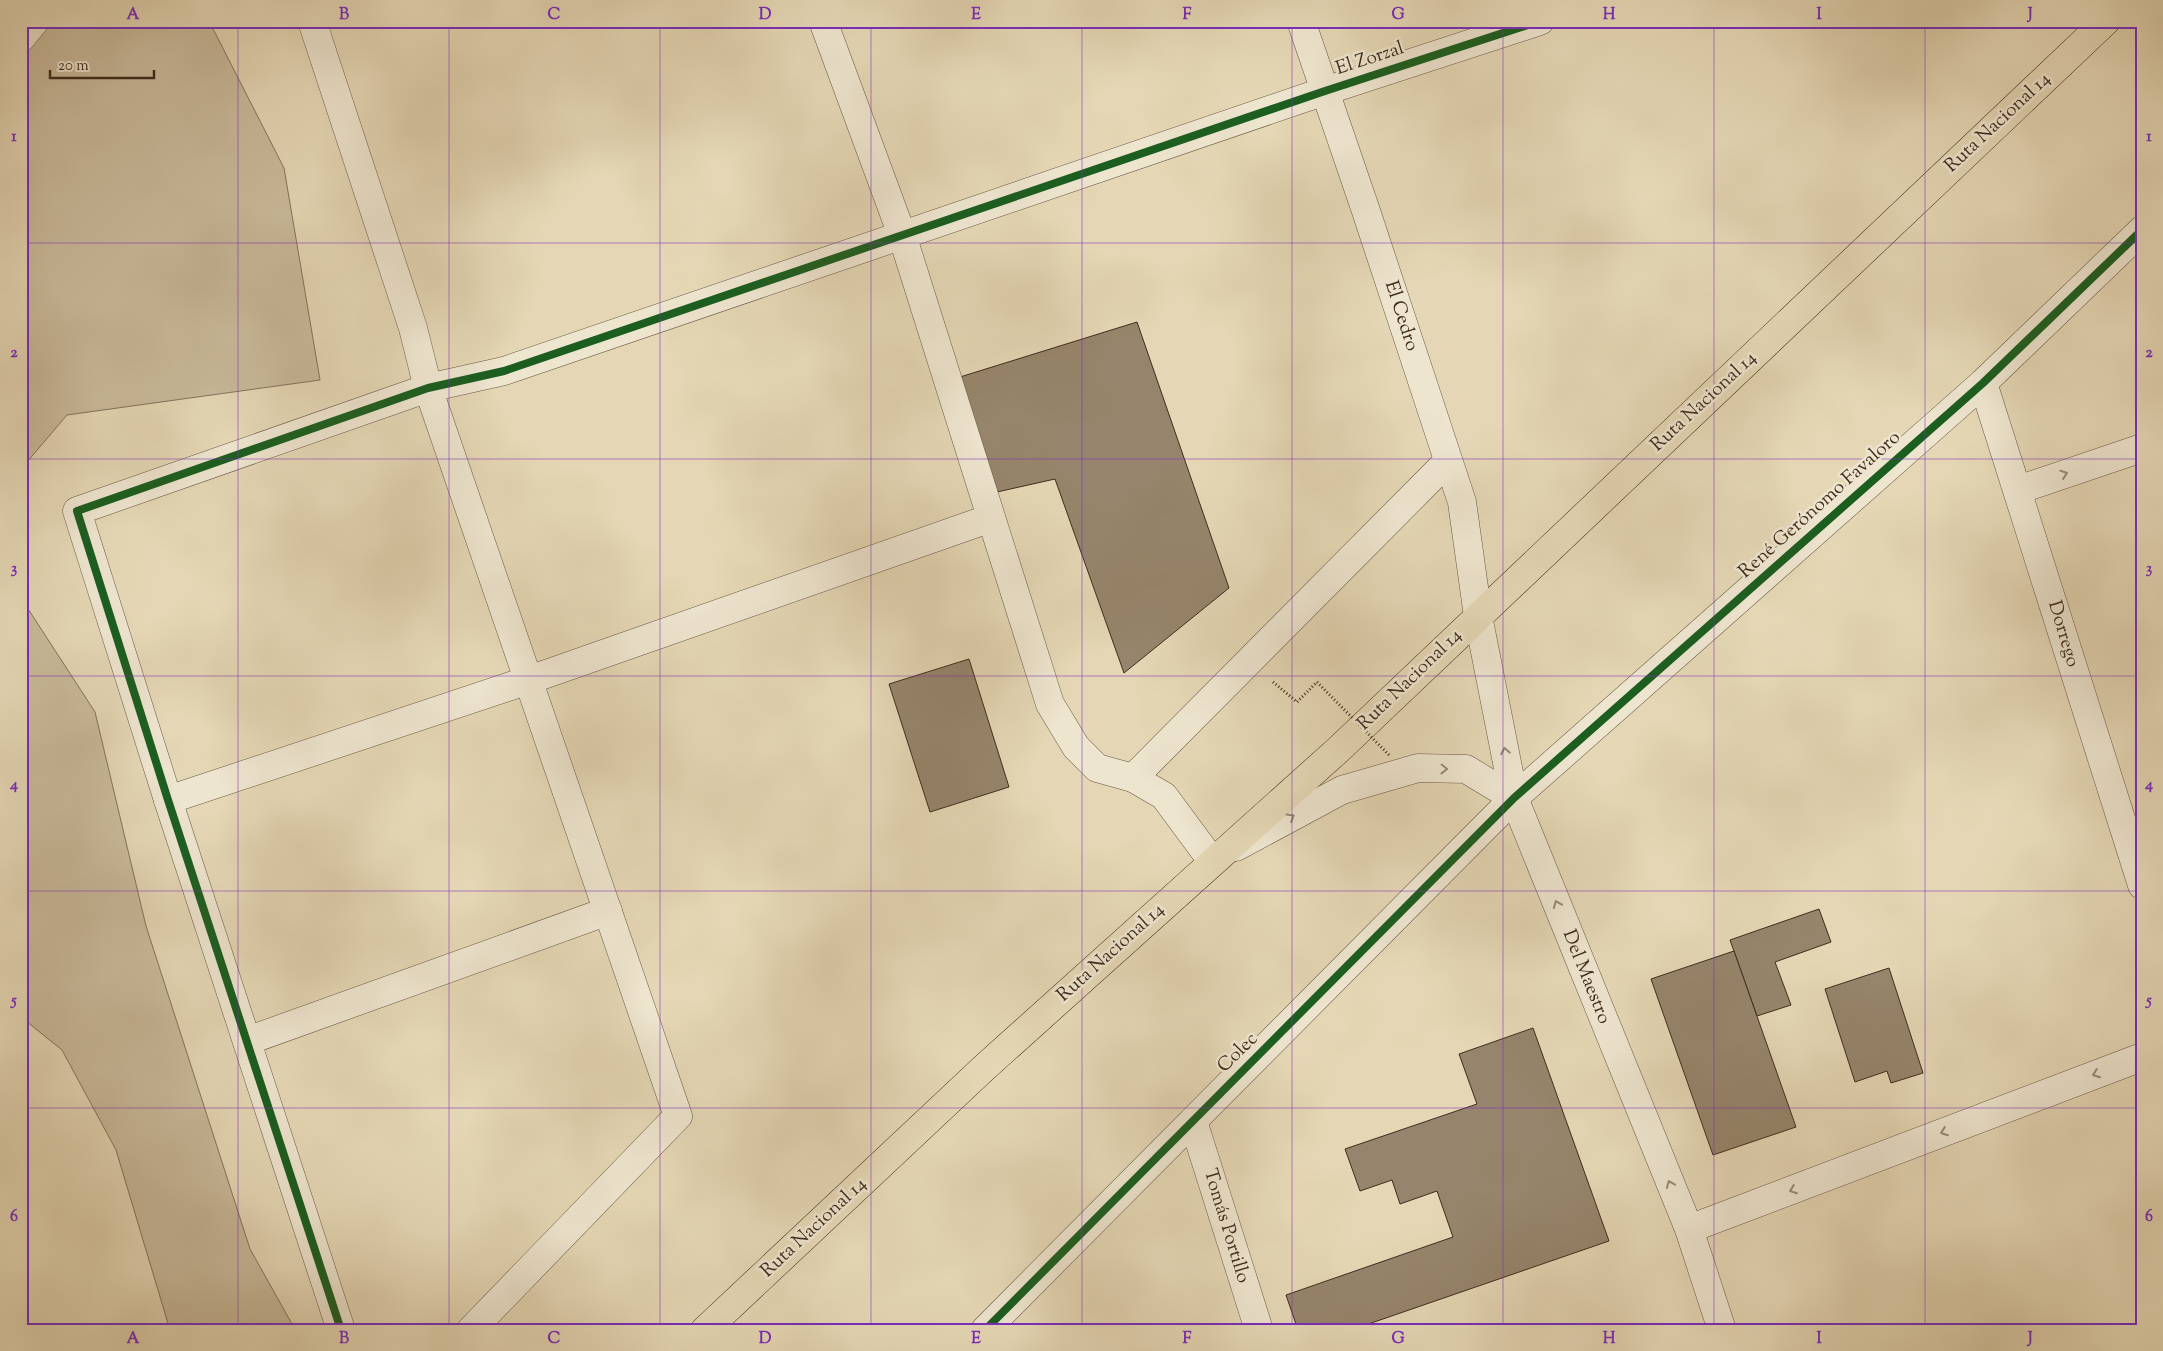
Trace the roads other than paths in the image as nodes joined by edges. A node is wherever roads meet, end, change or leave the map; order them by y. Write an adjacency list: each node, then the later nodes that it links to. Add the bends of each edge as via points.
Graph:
1 (35, 21): 7 (street)
2 (312, 21): 12 (street, via 413,328)
3 (824, 21): 10 (street)
4 (1301, 21): 8 (street, El Cedro)
5 (1540, 21): 8 (street, El Zorzal)
6 (2106, 21): 17 (highway, Ruta Nacional 14)
7 (21, 38)
8 (1325, 91): 10 (street, El Zorzal); 14 (street, El Cedro)
9 (2142, 230): 11 (street, René Gerónomo Favaloro)
10 (902, 235): 12 (street, El Zorzal, via 504,371); 16 (street)
11 (1983, 383): 15 (street, Dorrego); 20 (street, René Gerónomo Favaloro)
12 (428, 388): 18 (street); 21 (street, El Zorzal, via 77,511)
13 (2142, 448): 15 (street, one-way to 13)
14 (1448, 460): 17 (street, El Cedro, via 1462,502); 19 (street)
15 (2018, 490): 23 (street, Dorrego)
16 (991, 518): 18 (street); 19 (street, via 1050,704 1076,747 1097,768)
17 (1478, 616): 20 (street, Del Maestro, one-way to 17); 22 (highway, Ruta Nacional 14, via 1339,749)
18 (529, 680): 21 (street); 24 (street)
19 (1132, 778): 22 (street, via 1164,796)
20 (1514, 798): 22 (street, one-way to 20, via 1342,790 1418,768 1466,769); 27 (street, Colec); 28 (street, Del Maestro, one-way to 20)
21 (168, 800): 25 (street)
22 (1215, 859): 31 (highway, Ruta Nacional 14, via 985,1067)
23 (2142, 885)
24 (608, 911): 25 (street); 30 (street, via 678,1116)
25 (247, 1041): 29 (street)
26 (2142, 1057): 28 (street, one-way to 28)
27 (1194, 1121): 32 (street, Colec); 33 (street, Tomás Portillo)
28 (1689, 1230): 34 (street, Del Maestro)
29 (341, 1330)
30 (471, 1330)
31 (705, 1330)
32 (985, 1330)
33 (1259, 1330)
34 (1722, 1330)

